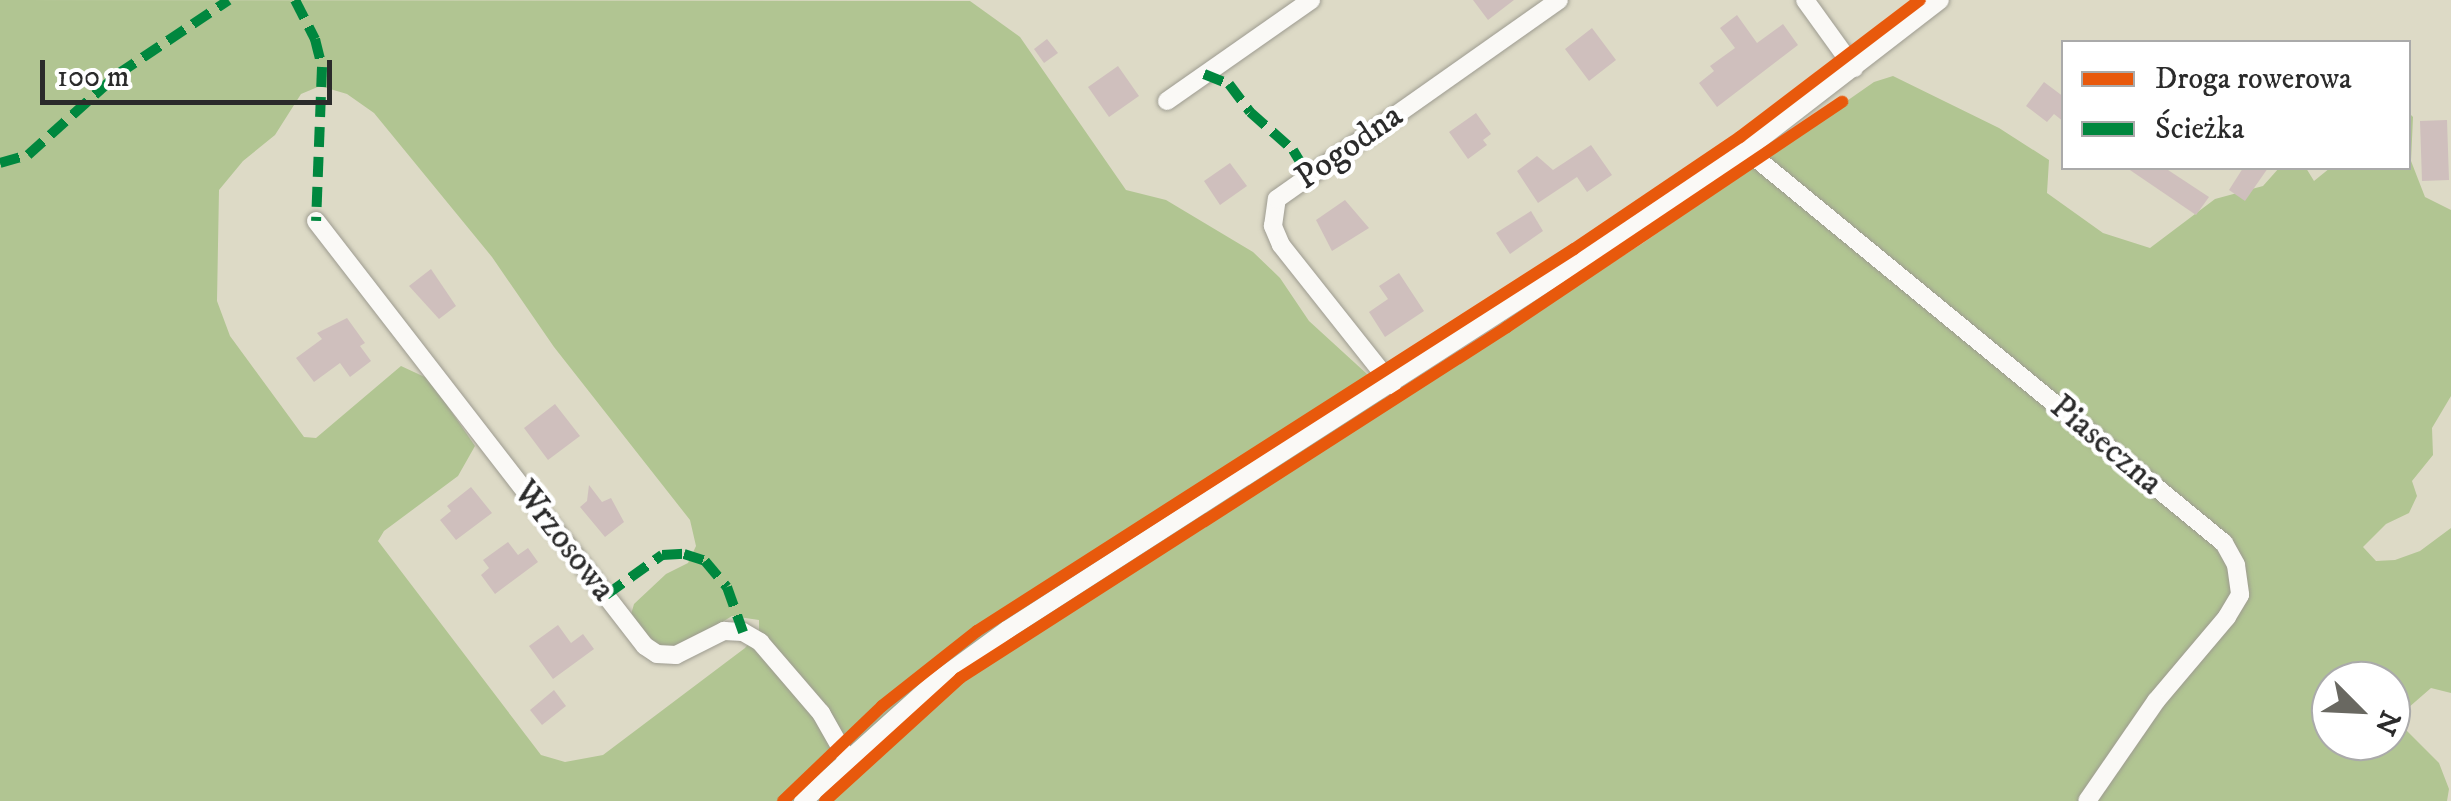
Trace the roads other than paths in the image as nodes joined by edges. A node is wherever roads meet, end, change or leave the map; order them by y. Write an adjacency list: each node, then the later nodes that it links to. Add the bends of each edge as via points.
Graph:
1 (1311, 0): 6 (street)
2 (1559, 0): 9 (street, Pogodna, via 1277,199 1273,226 1280,245)
3 (1805, 0): 5 (street)
4 (1940, 0): 5 (street)
5 (1854, 68): 7 (street)
6 (1167, 102)
7 (1746, 150): 9 (street); 12 (street, Piaseczna, via 2210,531 2236,565 2240,596 2227,617)
8 (316, 221): 10 (street, Wrzosowa, via 645,646 676,655 724,631 743,632 760,642 821,713)
9 (1392, 384): 10 (street, via 1007,630)
10 (847, 759): 11 (street)
11 (803, 801)
12 (2086, 801)

